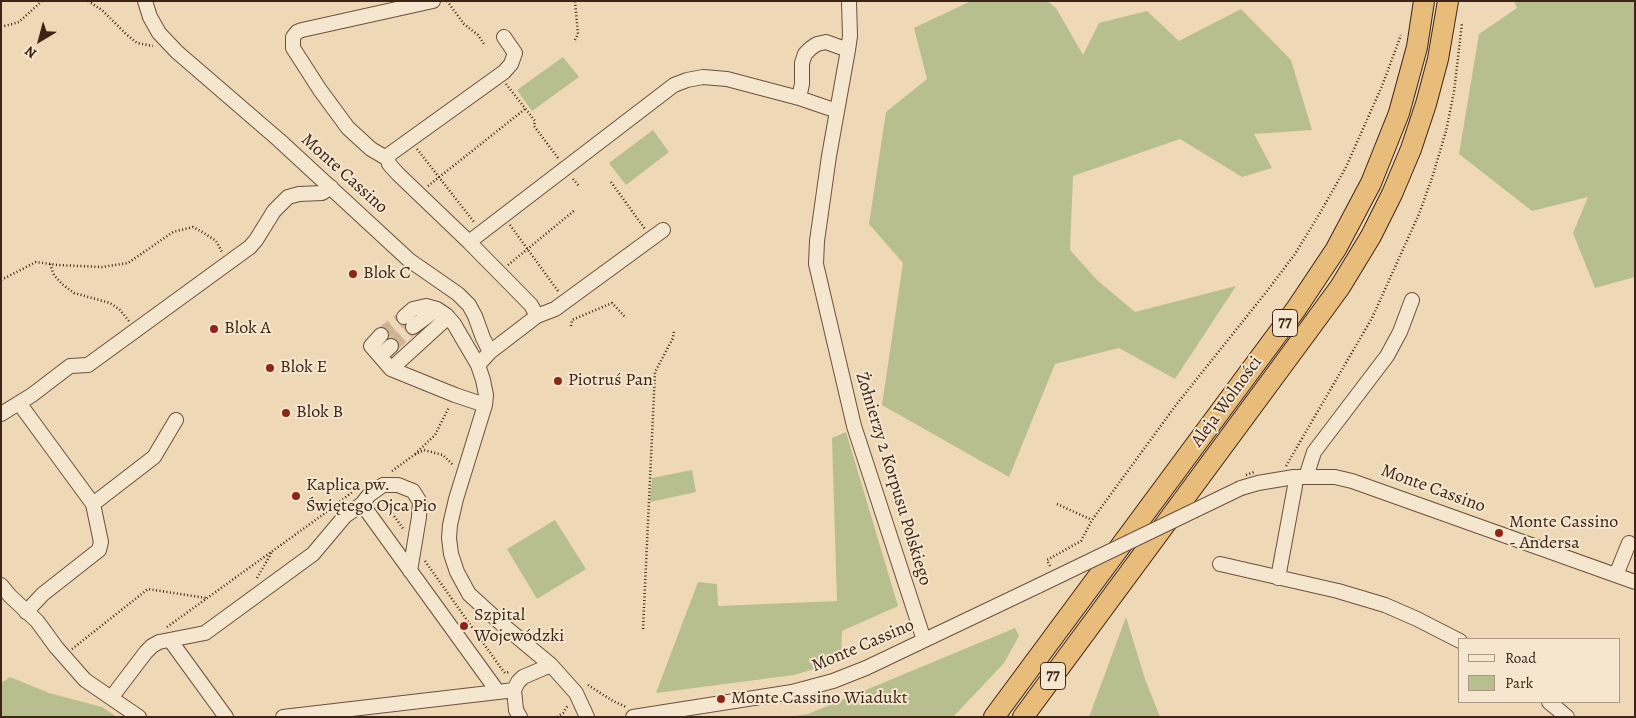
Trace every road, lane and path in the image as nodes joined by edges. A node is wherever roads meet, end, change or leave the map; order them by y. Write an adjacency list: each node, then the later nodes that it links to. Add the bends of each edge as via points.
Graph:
1 (42, 1): 11 (path, via 19,22)
2 (88, 1): 14 (path, via 137,43 160,45)
3 (145, 1): 14 (street, via 150,17)
4 (433, 1): 23 (street, Monte Cassino, via 302,30 293,37 296,54 348,128 371,149)
5 (447, 1): 16 (path)
6 (575, 1): 15 (path, via 578,34)
7 (848, 1): 17 (street, Żołnierzy 2 Korpusu Polskiego)
8 (1424, 1): 104 (highway, Aleja Wolności / 77, via 1416,47 1398,113 1371,183 1336,249)
9 (1448, 1): 105 (highway, Aleja Wolności / 77, via 1438,59 1411,150 1371,236 1340,287)
10 (1463, 18): 64 (path, via 1446,131 1419,214 1372,318 1291,456 1286,467)
11 (1, 28)
12 (1402, 29): 70 (path, via 1382,86 1346,166 1295,254 1176,405)
13 (504, 36): 22 (street, via 515,53 504,72)
14 (163, 38): 28 (street, Monte Cassino)
15 (575, 40)
16 (484, 44)
17 (848, 50): 19 (street, via 826,42 811,48 802,63); 21 (street, Żołnierzy 2 Korpusu Polskiego)
18 (507, 85): 20 (path)
19 (798, 98): 21 (street); 24 (street, via 727,79 703,77 687,80 674,85)
20 (525, 109): 24 (path); 25 (path)
21 (837, 111): 86 (street, Żołnierzy 2 Korpusu Polskiego, via 816,264 854,426)
22 (410, 140): 23 (street); 25 (path)
23 (388, 159): 29 (street, Monte Cassino, via 389,164)
24 (569, 173): 27 (path); 33 (street)
25 (440, 177): 29 (path); 33 (path)
26 (611, 182): 34 (path)
27 (579, 186)
28 (331, 187): 37 (street, via 322,193 288,197 274,211 250,247); 52 (street, Monte Cassino, via 409,260 469,305)
29 (418, 193): 35 (street, Monte Cassino)
30 (575, 210): 36 (path)
31 (663, 230): 34 (street)
32 (515, 231): 36 (path)
33 (481, 232): 35 (street)
34 (651, 238): 42 (street)
35 (469, 242): 39 (street, Monte Cassino)
36 (527, 249): 39 (path); 42 (path)
37 (228, 262): 38 (path, via 216,241 193,227 173,232 128,263 102,267); 48 (street)
38 (50, 264): 40 (path, via 36,262); 48 (path, via 62,284 74,293 110,303)
39 (499, 272): 43 (street, Monte Cassino, via 531,305)
40 (1, 280)
41 (1412, 300): 64 (street, via 1387,356)
42 (566, 302): 43 (street)
43 (536, 316): 52 (street)
44 (448, 317): 46 (street, via 426,306 413,309); 54 (street); 55 (street)
45 (626, 318): 47 (path, via 612,303 572,320)
46 (408, 322)
47 (571, 326)
48 (136, 330): 57 (street, via 88,366 70,366)
49 (674, 331): 84 (path, via 655,372)
50 (381, 335): 53 (street, via 371,346)
51 (391, 346): 53 (street)
52 (490, 352): 54 (street)
53 (380, 356): 55 (street)
54 (478, 365): 58 (street, via 486,395)
55 (391, 369): 56 (street)
56 (456, 396): 58 (street); 61 (path, via 435,435)
57 (19, 403): 59 (street); 67 (street)
58 (485, 405): 89 (street, via 450,525 451,554 469,594)
59 (1, 414)
60 (176, 420): 67 (street, via 154,457)
61 (414, 455): 62 (path, via 424,450 443,456); 63 (path)
62 (457, 470)
63 (387, 475)
64 (1295, 477): 77 (street, Monte Cassino, via 1334,477 1368,486); 78 (street); 86 (street, Monte Cassino, bridge, via 1241,488)
65 (361, 485): 73 (path)
66 (382, 499): 72 (path)
67 (93, 504): 83 (street, via 101,542 99,550 43,594)
68 (362, 504): 72 (street, via 383,485 398,485 413,491 420,502); 76 (street); 85 (street, via 345,516 313,554 205,633)
69 (1057, 504): 70 (path)
70 (1092, 520): 74 (path, via 1081,542)
71 (1628, 543): 77 (street)
72 (414, 546): 76 (street); 90 (path, via 505,673)
73 (274, 550): 80 (path); 82 (path)
74 (1047, 560)
75 (1220, 564): 78 (street)
76 (410, 571): 93 (street)
77 (1616, 575): 79 (street, Monte Cassino)
78 (1278, 578): 87 (street, via 1385,605)
79 (1635, 582)
80 (253, 584)
81 (1, 585): 83 (street)
82 (207, 598): 85 (path); 88 (path, via 148,589)
83 (26, 612): 88 (street)
84 (643, 629)
85 (167, 635): 94 (street, via 146,652); 99 (street)
86 (924, 640): 97 (street, Monte Cassino, via 866,668 811,688)
87 (1458, 640)
88 (60, 651): 94 (street, via 85,680)
89 (551, 665): 92 (street, via 524,677); 103 (street, via 576,693)
90 (515, 670)
91 (583, 682): 97 (path)
92 (514, 690): 93 (street); 101 (street)
93 (498, 692): 100 (street)
94 (111, 698): 98 (street)
95 (567, 702): 102 (path, via 568,707)
96 (1550, 703): 106 (street)
97 (631, 712)
98 (139, 717)
99 (226, 717)
100 (283, 717)
101 (520, 717)
102 (557, 717)
103 (588, 717)
104 (994, 717)
105 (1023, 717)
106 (1566, 717)

